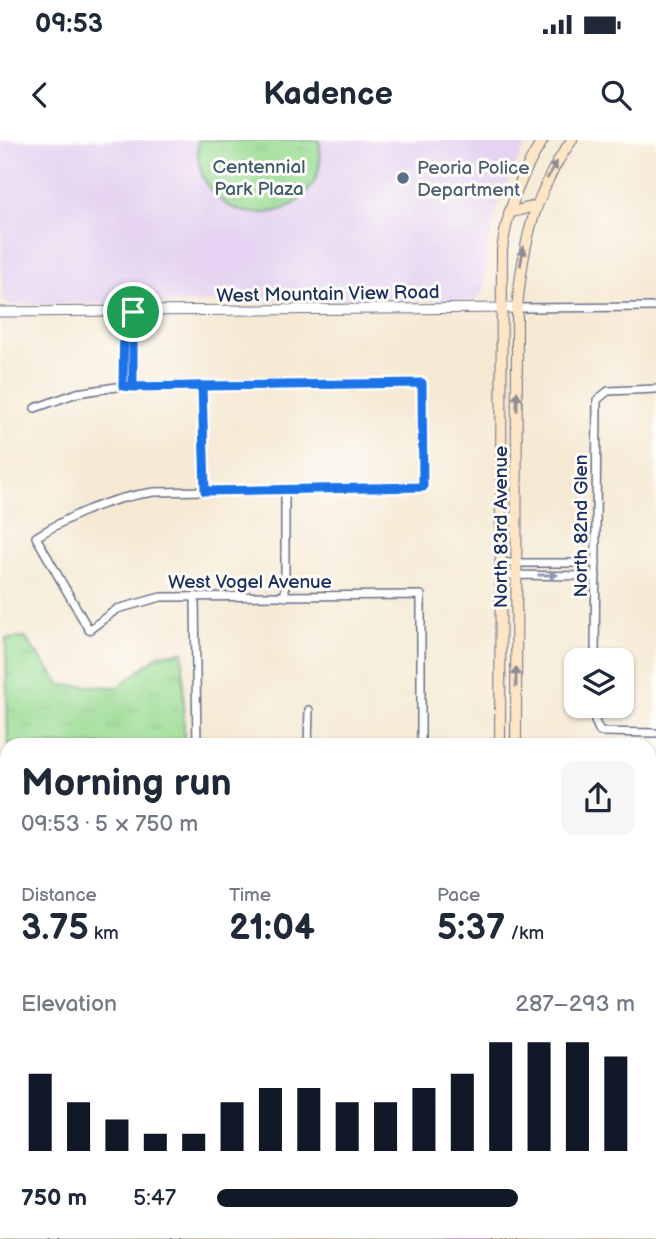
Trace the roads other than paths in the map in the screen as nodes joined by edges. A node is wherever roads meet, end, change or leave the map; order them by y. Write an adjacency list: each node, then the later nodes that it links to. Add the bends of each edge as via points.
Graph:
1 (543, 140): 4 (main road, North 83rd Avenue, via 520,181)
2 (572, 140): 3 (main road, North 83rd Avenue, one-way to 2)
3 (535, 206): 4 (main road); 7 (main road, North 83rd Avenue, one-way to 3, via 523,251)
4 (509, 213): 6 (main road, North 83rd Avenue, via 502,250)
5 (656, 307): 7 (street, West Mountain View Road)
6 (501, 308): 7 (street, West Mountain View Road); 9 (street, West Mountain View Road); 17 (main road, North 83rd Avenue)
7 (517, 308): 18 (main road, North 83rd Avenue, one-way to 7)
8 (0, 312): 9 (street, West Mountain View Road)
9 (128, 312): 10 (street); 12 (street)
10 (123, 386): 12 (street); 14 (street, via 77,393)
11 (202, 386): 12 (street); 15 (street, via 422,383 423,487); 16 (street)
12 (133, 387)
13 (656, 389): 19 (street, North 82nd Glen, via 608,391 597,400)
14 (35, 408)
15 (285, 489): 16 (street); 24 (street)
16 (205, 491): 23 (street, West Vogel Avenue, via 127,495 90,507 36,537 89,630 132,603)
17 (500, 563): 18 (street); 20 (main road, North 83rd Avenue)
18 (517, 563): 19 (street); 21 (main road, North 83rd Avenue)
19 (596, 563): 22 (street, North 82nd Glen)
20 (500, 575): 21 (street); 32 (main road, North 83rd Avenue)
21 (517, 575): 22 (street, one-way to 22); 33 (main road, North 83rd Avenue, one-way to 21)
22 (596, 576): 25 (street, North 82nd Glen)
23 (195, 596): 24 (street, West Vogel Avenue); 29 (street)
24 (285, 597): 31 (street, West Vogel Avenue, via 421,595)
25 (595, 648)
26 (309, 710): 30 (street)
27 (596, 718): 28 (street, via 605,735)
28 (656, 733)
29 (197, 738)
30 (309, 738)
31 (421, 738)
32 (500, 738)
33 (516, 738)

